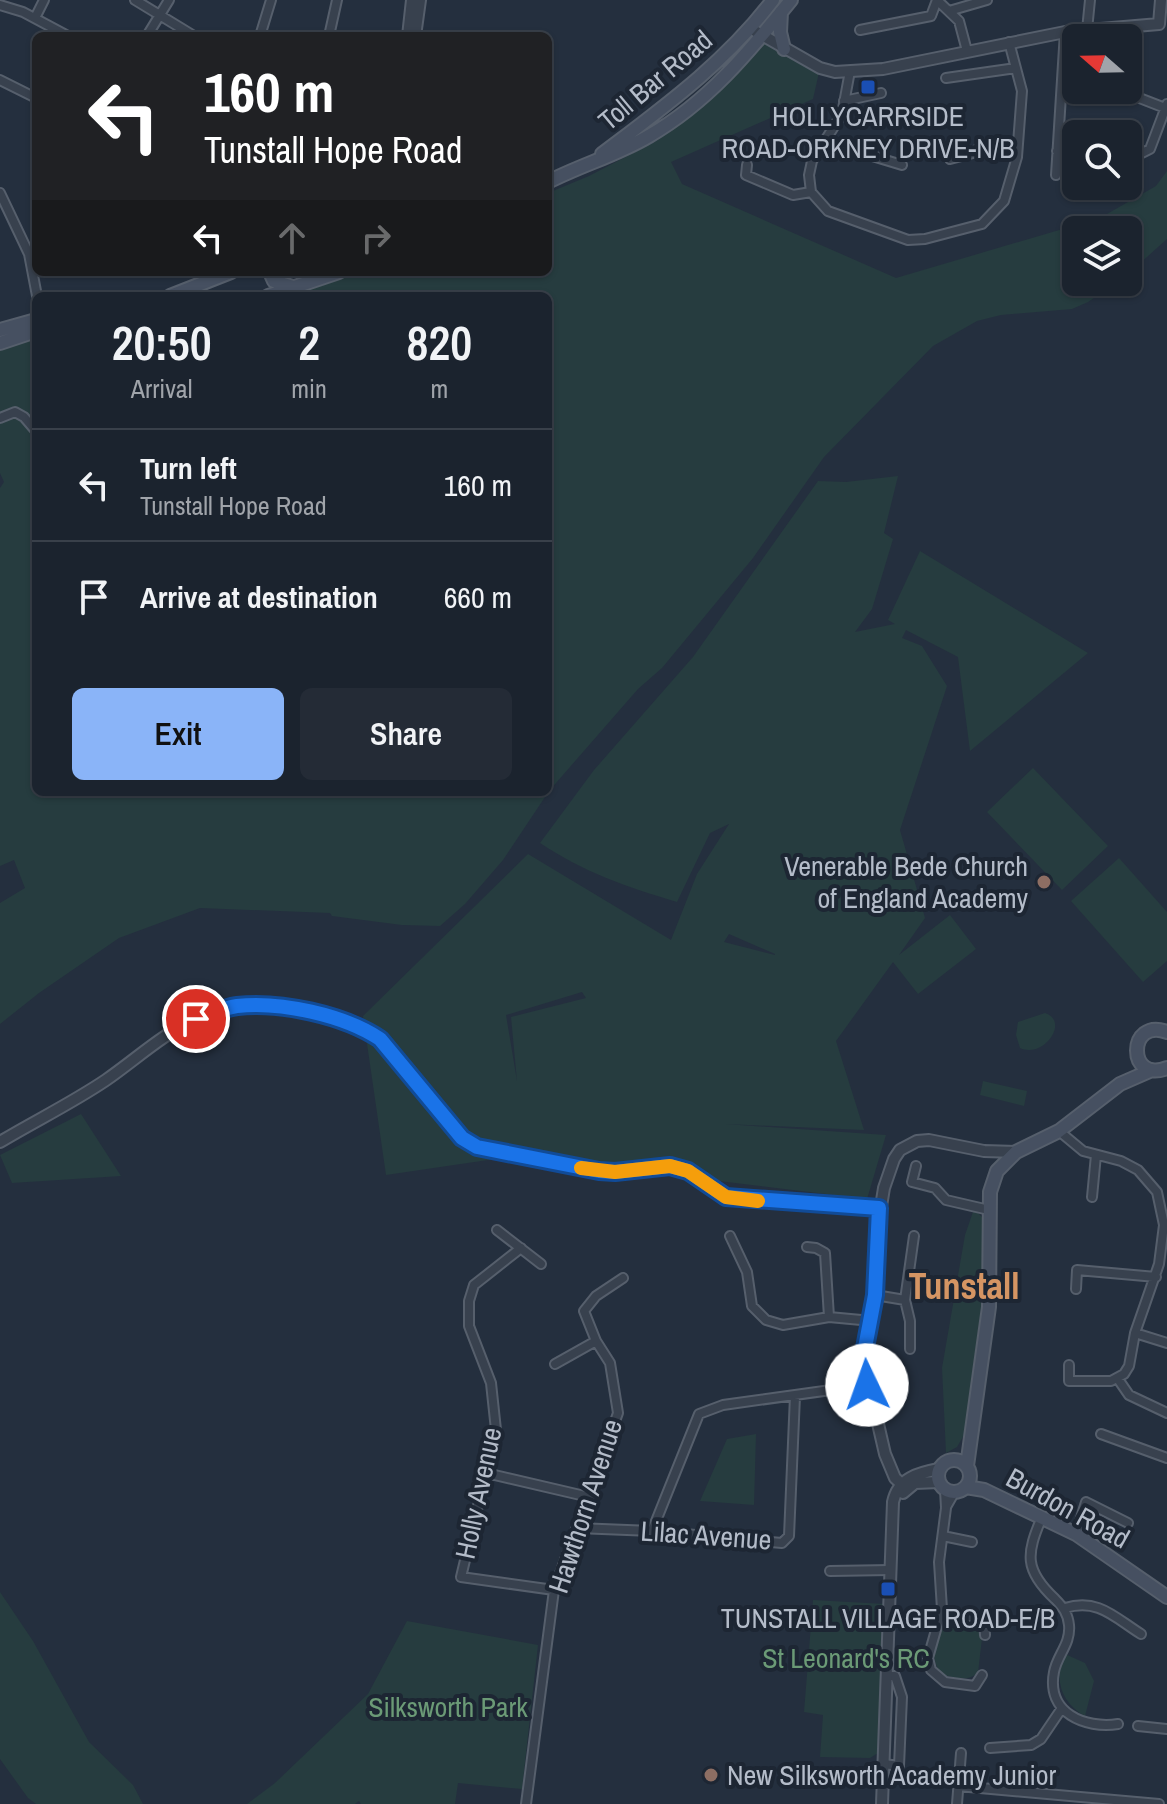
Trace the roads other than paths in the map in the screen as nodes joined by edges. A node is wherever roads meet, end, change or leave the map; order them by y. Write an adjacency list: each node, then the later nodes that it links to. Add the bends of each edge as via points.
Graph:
1 (44, 0): 17 (street)
2 (135, 0): 16 (street)
3 (169, 0): 16 (street)
4 (271, 0): 25 (street)
5 (337, 0): 26 (street)
6 (412, 0): 27 (street)
7 (420, 0): 28 (street)
8 (773, 0): 29 (main road, Toll Bar Road)
9 (791, 0): 15 (main road, Toll Bar Road)
10 (987, 0): 14 (street)
11 (1090, 0): 18 (street)
12 (1161, 0): 19 (street)
13 (0, 5): 17 (street)
14 (949, 11): 21 (street, via 937,0 931,16); 33 (street, via 959,21)
15 (781, 12): 29 (main road, Toll Bar Road); 32 (main road)
16 (160, 15): 23 (street); 24 (street)
17 (35, 18): 22 (street)
18 (1088, 24)
19 (1163, 26): 20 (street)
20 (1142, 27)
21 (860, 30)
22 (61, 32)
23 (149, 32)
24 (188, 32)
25 (261, 32)
26 (330, 32)
27 (408, 32)
28 (416, 32)
29 (757, 33): 32 (street); 53 (main road, Toll Bar Road, via 721,83 676,119 615,154)
30 (1062, 33): 31 (street)
31 (1009, 42): 33 (street); 34 (street)
32 (784, 49): 35 (street, via 820,68)
33 (967, 51): 35 (street)
34 (1016, 68): 37 (street); 45 (street, via 1022,91)
35 (850, 71): 42 (street)
36 (1062, 77): 46 (street)
37 (946, 78)
38 (0, 80): 40 (street)
39 (881, 93): 42 (street)
40 (32, 96)
41 (1142, 98): 43 (street)
42 (844, 101): 44 (street)
43 (1166, 106): 48 (street, via 1150,149)
44 (826, 142): 51 (street); 54 (street, via 812,161)
45 (1018, 142): 49 (street, via 984,144); 54 (street, via 1004,201 990,218 925,239 908,240 828,211)
46 (1057, 151): 47 (street); 52 (street)
47 (1062, 151)
48 (1142, 153)
49 (950, 159)
50 (747, 165): 54 (street, via 746,175 793,195)
51 (902, 165)
52 (1056, 175)
53 (552, 180)
54 (811, 192)
55 (0, 193): 56 (street)
56 (32, 253)
57 (221, 276): 61 (main road)
58 (272, 276): 60 (main road)
59 (328, 276): 60 (main road)
60 (296, 288): 62 (main road)
61 (180, 292)
62 (282, 292)
63 (32, 321): 64 (main road)
64 (0, 330)
65 (32, 332): 66 (main road)
66 (0, 343)
67 (0, 418): 68 (street, via 15,412)
68 (32, 426)
69 (1165, 1029): 70 (main road, via 1145,1033 1138,1041)
70 (1137, 1058): 71 (main road); 72 (main road)
71 (1162, 1070): 72 (main road)
72 (1120, 1084): 73 (main road)
73 (1059, 1131): 76 (main road); 77 (street)
74 (0, 1142): 81 (street, via 196,1019 235,1006 263,1005 341,1020 380,1039 451,1126 477,1147 599,1171 670,1166 688,1171 726,1197)
75 (984, 1151): 76 (street); 78 (street); 81 (street, via 929,1140 907,1146 894,1159)
76 (1016, 1152): 78 (main road)
77 (1096, 1155): 80 (street); 83 (street, via 1121,1161 1147,1179 1157,1192)
78 (1002, 1165): 82 (main road, via 992,1184)
79 (916, 1166): 82 (street, via 912,1182 935,1188 946,1200)
80 (1092, 1197)
81 (879, 1208): 93 (street)
82 (989, 1210): 108 (main road, via 989,1307)
83 (1165, 1225): 90 (street)
84 (497, 1230): 88 (street)
85 (730, 1236): 95 (street, via 747,1272 752,1306 766,1320 783,1325)
86 (914, 1236): 94 (street)
87 (807, 1247): 95 (street, via 825,1253)
88 (521, 1248): 89 (street); 110 (street, Holly Avenue, via 474,1285 469,1301 469,1326 491,1383 496,1430)
89 (541, 1264)
90 (1156, 1277): 92 (street, via 1077,1270); 97 (street)
91 (623, 1278): 98 (street, via 584,1311)
92 (1076, 1289)
93 (875, 1295): 94 (street); 96 (street)
94 (905, 1300): 100 (street)
95 (829, 1317): 96 (street)
96 (872, 1321): 104 (street, via 864,1353)
97 (1135, 1333): 99 (street); 103 (street, via 1129,1366)
98 (596, 1341): 101 (street); 114 (street, Hawthorn Avenue, via 610,1363 618,1413)
99 (1167, 1343)
100 (910, 1349)
101 (555, 1364)
102 (1069, 1365): 103 (street, via 1069,1381)
103 (1118, 1379): 106 (street, via 1136,1400)
104 (867, 1385): 105 (street); 112 (street, via 891,1471)
105 (795, 1396): 119 (street, via 723,1405 699,1414); 119 (street, Lilac Avenue, via 789,1536 782,1543)
106 (1167, 1413)
107 (1101, 1434): 109 (street)
108 (968, 1445): 111 (main road); 111 (main road, via 945,1462)
109 (1167, 1458)
110 (486, 1473): 114 (street); 125 (street, Holly Avenue, via 461,1577)
111 (954, 1480): 112 (street); 116 (main road, Burdon Road); 121 (street)
112 (904, 1486): 123 (street, via 894,1495)
113 (1087, 1491): 115 (street)
114 (589, 1497): 118 (street, Hawthorn Avenue)
115 (1086, 1502): 117 (street); 120 (street)
116 (1042, 1517): 120 (main road, Burdon Road); 127 (street, via 1030,1543 1030,1561 1037,1581)
117 (1128, 1523)
118 (577, 1528): 119 (street, Lilac Avenue); 125 (street, Hawthorn Avenue)
119 (652, 1531)
120 (1076, 1534): 126 (main road, Burdon Road)
121 (943, 1536): 122 (street); 128 (street)
122 (972, 1542)
123 (891, 1570): 124 (street); 132 (street)
124 (830, 1571)
125 (554, 1590): 142 (street, Hawthorn Avenue)
126 (1167, 1597)
127 (1065, 1608): 129 (street, via 1090,1604); 133 (street, via 1067,1645 1054,1672)
128 (942, 1609): 130 (street, via 984,1620); 131 (street, via 928,1658 931,1670 945,1682 975,1686)
129 (1141, 1634)
130 (985, 1635)
131 (982, 1675)
132 (887, 1676): 139 (street); 139 (street, via 895,1676 902,1697 899,1766)
133 (1062, 1708): 134 (street, via 1087,1724); 137 (street, via 1031,1745)
134 (1118, 1724)
135 (1138, 1726): 136 (street)
136 (1167, 1729)
137 (990, 1748)
138 (961, 1753): 140 (street)
139 (884, 1764): 143 (street)
140 (958, 1786): 141 (street); 144 (street)
141 (1141, 1803): 145 (street)
142 (526, 1804)
143 (882, 1804)
144 (957, 1804)
145 (1159, 1804)

